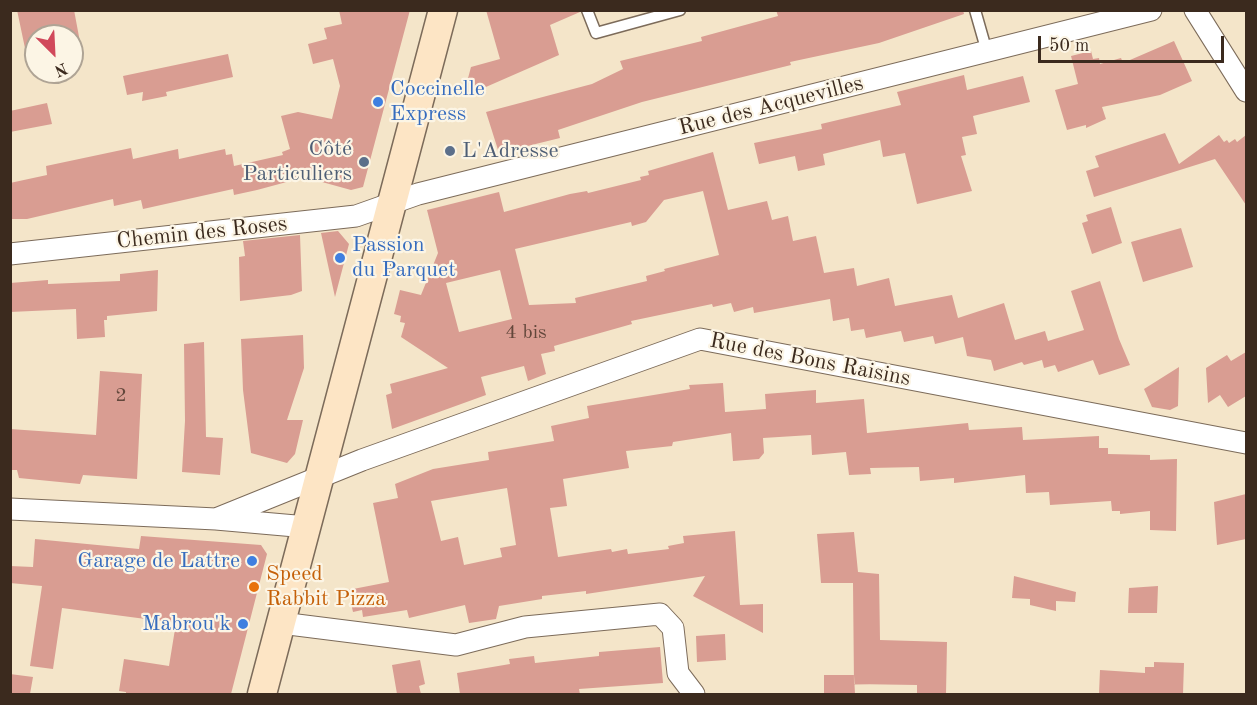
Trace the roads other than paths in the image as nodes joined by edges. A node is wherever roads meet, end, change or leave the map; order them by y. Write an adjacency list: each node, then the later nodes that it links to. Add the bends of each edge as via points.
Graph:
1 (442, 10): 9 (street)
2 (587, 10): 3 (lane, via 596,33)
3 (680, 10)
4 (975, 10): 7 (lane)
5 (1151, 10): 7 (street, Rue des Acquevilles)
6 (1195, 10): 8 (street)
7 (987, 52): 9 (street, Rue des Acquevilles, via 418,194)
8 (1246, 91)
9 (392, 204): 10 (street, Chemin des Roses, via 356,216); 12 (street)
10 (10, 254)
11 (1246, 443): 12 (street, Rue des Bons Raisins, via 700,339)
12 (320, 477): 14 (street, Rue des Bons Raisins); 15 (street)
13 (10, 509): 14 (street)
14 (216, 519): 15 (street)
15 (307, 527): 16 (street)
16 (281, 623): 17 (street); 18 (street, via 456,645 525,627 660,614 673,628 678,673)
17 (262, 694)
18 (694, 694)

